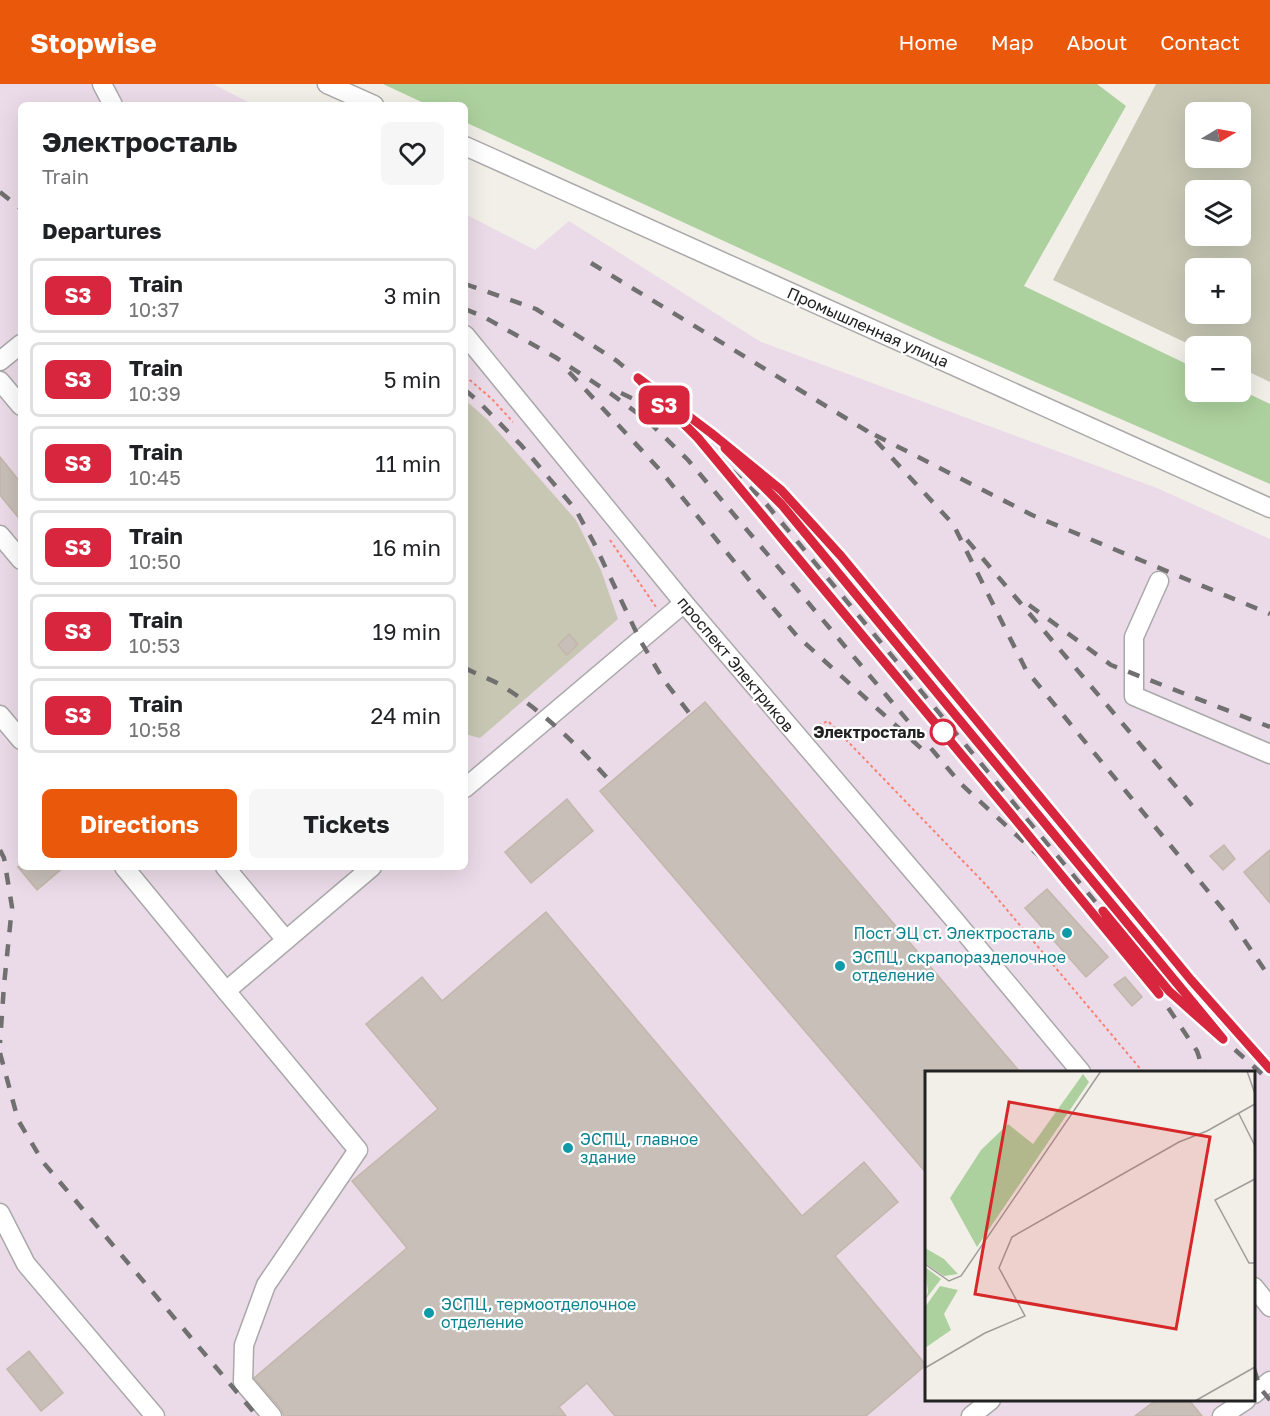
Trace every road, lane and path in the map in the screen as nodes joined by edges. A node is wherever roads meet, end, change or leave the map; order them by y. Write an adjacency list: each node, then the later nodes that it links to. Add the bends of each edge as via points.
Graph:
1 (102, 84): 3 (street)
2 (327, 84): 4 (street)
3 (111, 102)
4 (367, 102)
5 (468, 147): 13 (street, Промышленная улица)
6 (468, 339): 18 (street, проспект Электриков)
7 (18, 346): 8 (street)
8 (0, 361)
9 (468, 379): 12 (path)
10 (0, 381): 11 (street)
11 (18, 402)
12 (516, 425)
13 (1270, 508)
14 (605, 532): 19 (path)
15 (0, 535): 16 (street)
16 (18, 556)
17 (1159, 581): 23 (street, via 1134,637 1134,696)
18 (684, 603): 19 (street); 21 (street, проспект Электриков)
19 (664, 619): 24 (street)
20 (0, 715): 22 (street)
21 (797, 735): 30 (street, проспект Электриков); 31 (path, via 828,721 987,886)
22 (18, 736)
23 (1270, 754)
24 (468, 785)
25 (126, 870): 29 (street)
26 (228, 870): 28 (street)
27 (368, 870): 28 (street)
28 (286, 940): 29 (street)
29 (226, 991): 40 (street, via 358,1150 266,1285 244,1345 243,1382)
30 (1080, 1071)
31 (1142, 1071)
32 (0, 1213): 39 (street, via 26,1264)
33 (1255, 1288): 34 (street)
34 (1270, 1307)
35 (1270, 1381): 36 (street)
36 (1255, 1393)
37 (990, 1401): 41 (street)
38 (1244, 1401): 42 (street)
39 (155, 1416)
40 (272, 1416)
41 (971, 1416)
42 (1222, 1416)

